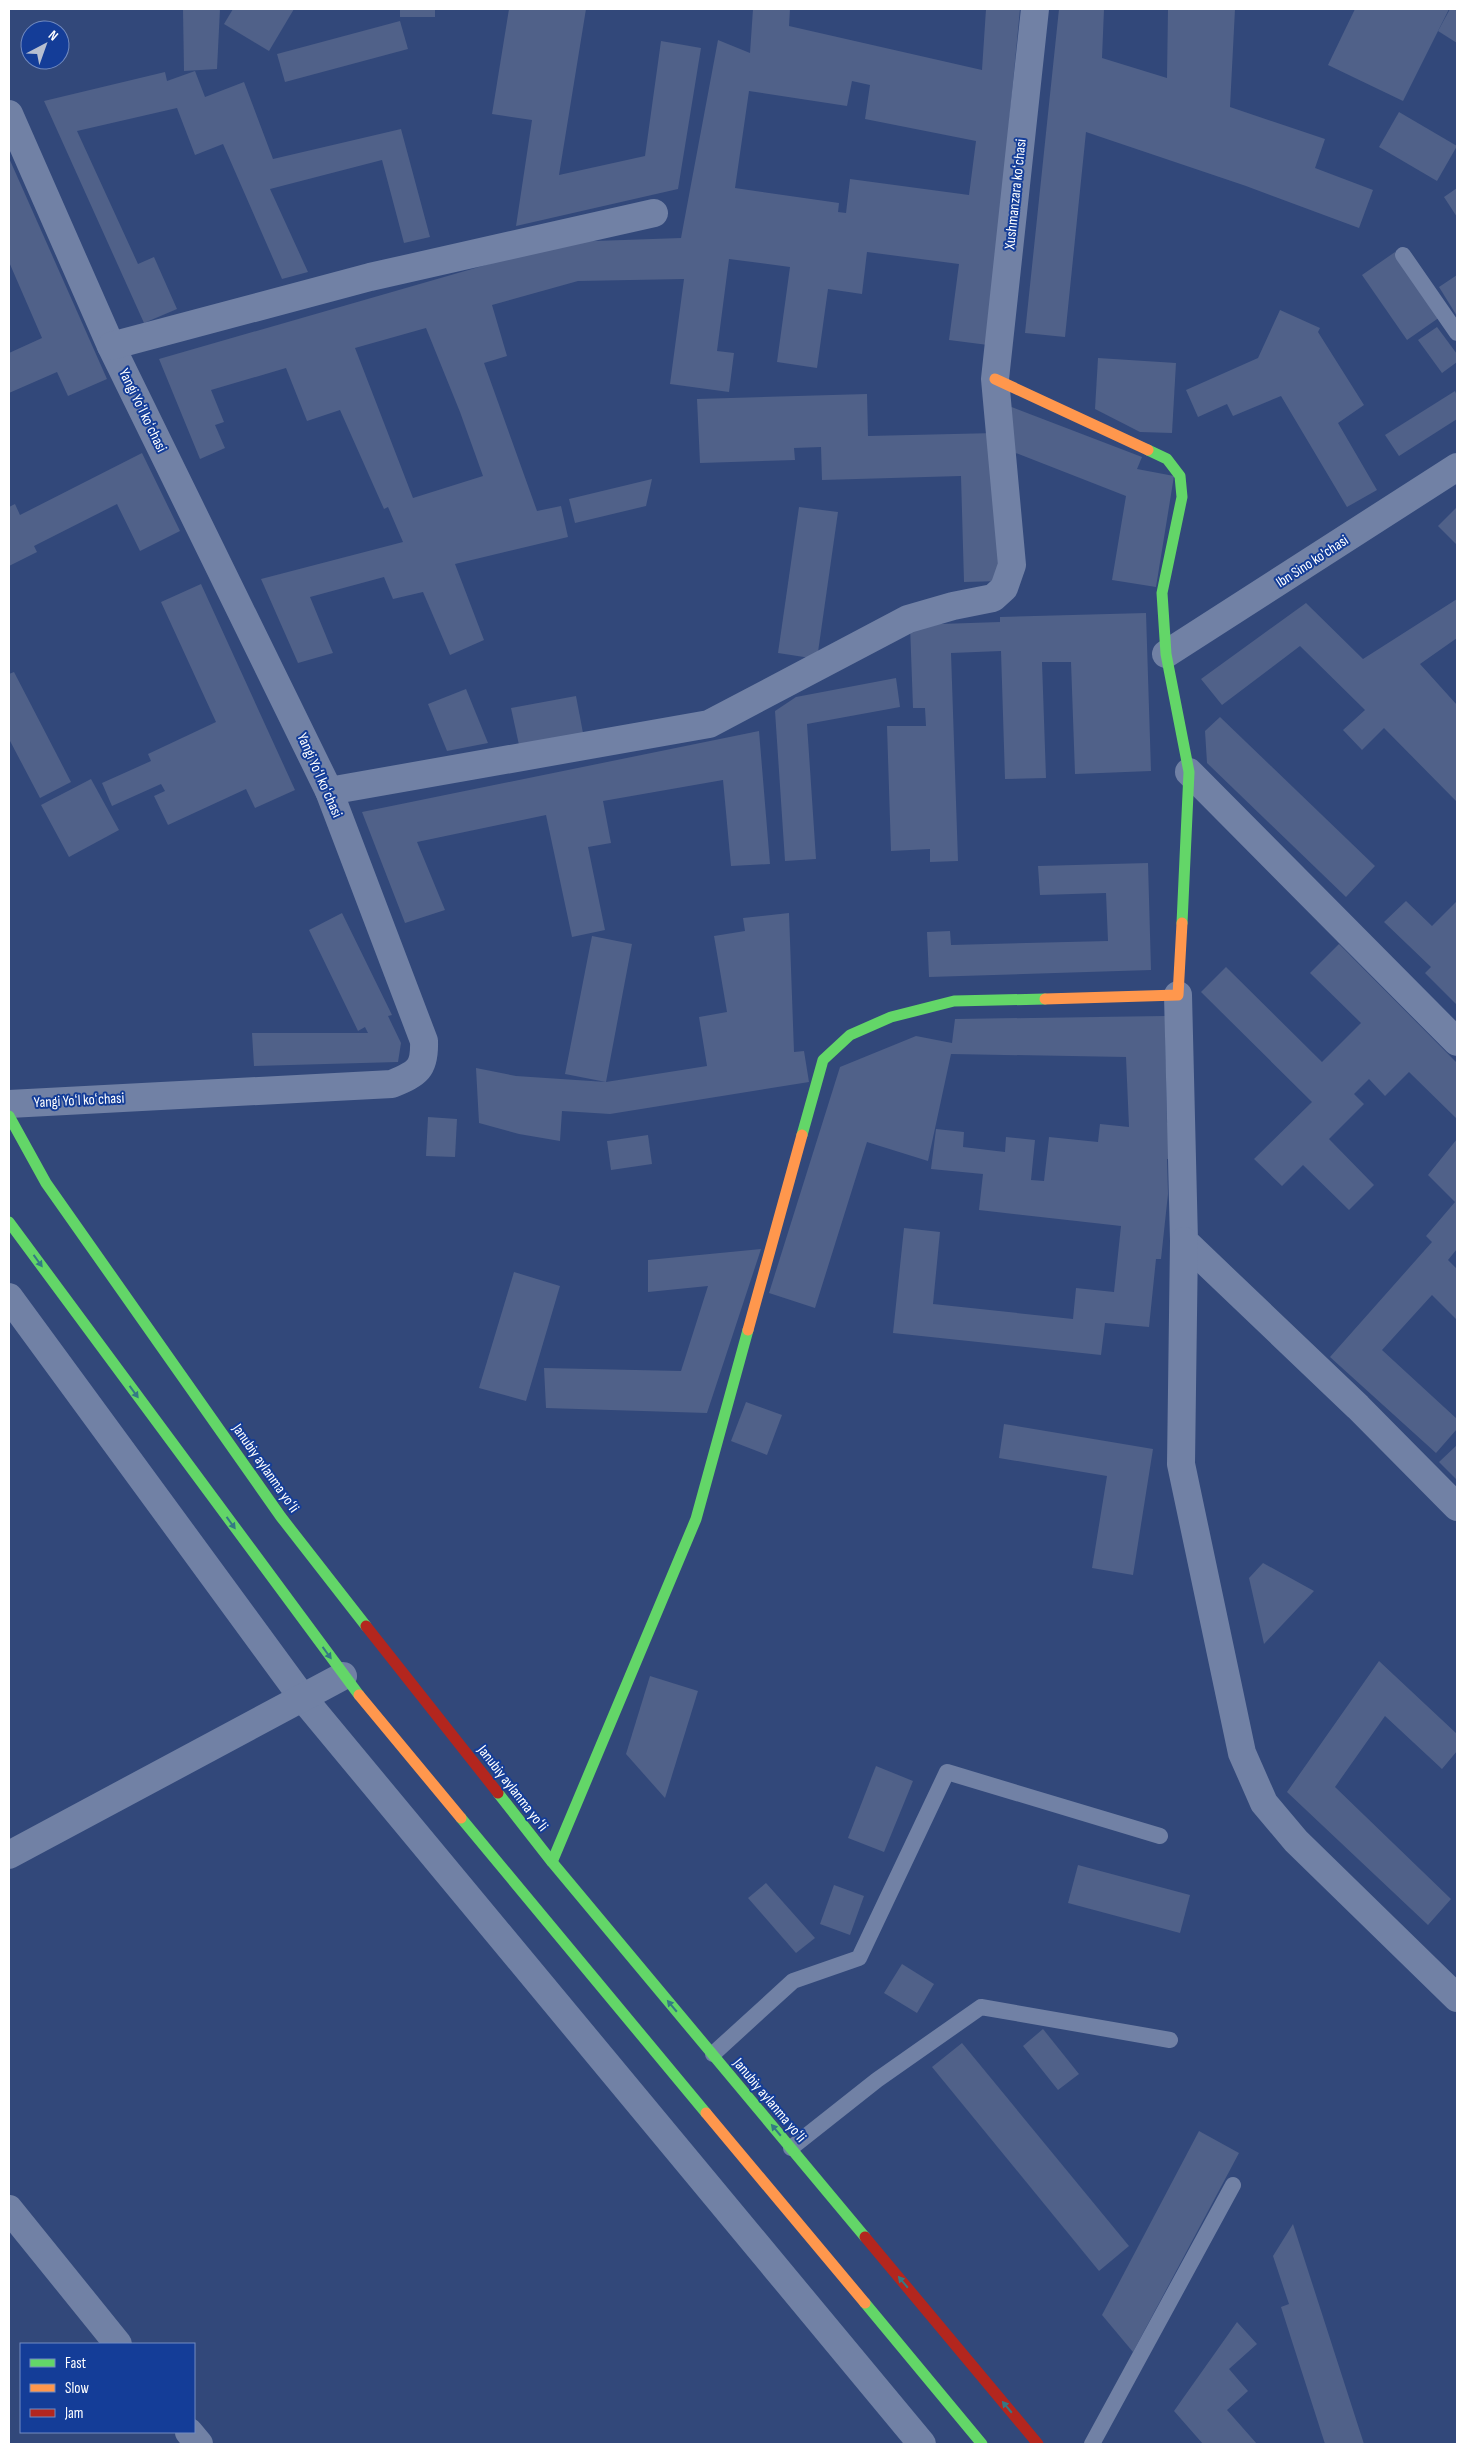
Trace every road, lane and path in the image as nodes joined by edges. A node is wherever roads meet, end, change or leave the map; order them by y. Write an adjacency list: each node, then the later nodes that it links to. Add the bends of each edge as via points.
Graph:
1 (1035, 9): 7 (street, Xushmanzara koʻchasi)
2 (9, 114): 6 (street, Yangi Yoʻl koʻchasi)
3 (654, 213): 6 (street, via 370,277)
4 (1403, 255): 5 (lane)
5 (1457, 333)
6 (111, 346): 11 (street, Yangi Yoʻl koʻchasi)
7 (995, 379): 9 (main road, via 1167,459 1180,476 1182,497 1162,593); 11 (street, Xushmanzara koʻchasi, via 1012,565 1004,588 993,598 908,618 709,724)
8 (1457, 467): 9 (street, Ibn Sino ko'chasi)
9 (1166, 654): 10 (main road)
10 (1189, 772): 12 (main road); 13 (street)
11 (329, 791): 14 (street, Yangi Yoʻl koʻchasi, via 424,1041 424,1057 416,1074 392,1084)
12 (1178, 995): 17 (street); 24 (main road, via 954,1001 891,1017 850,1035 823,1060 696,1519)
13 (1457, 1042)
14 (9, 1104)
15 (9, 1116): 24 (main road, Janubiy aylanma yoʻli, via 46,1183 281,1517)
16 (9, 1222): 20 (main road, one-way to 20)
17 (1184, 1241): 19 (street, via 1358,1407); 25 (street, via 1181,1464 1242,1754 1264,1803 1296,1841)
18 (9, 1297): 21 (street)
19 (1457, 1507)
20 (343, 1676): 21 (street); 35 (main road)
21 (302, 1697): 23 (street); 34 (street)
22 (1160, 1836): 27 (lane, via 947,1772 859,1958 793,1981)
23 (9, 1855)
24 (552, 1862): 27 (main road, Janubiy aylanma yoʻli, one-way to 24)
25 (1457, 1998)
26 (1170, 2040): 28 (lane, via 981,2007 876,2080)
27 (713, 2054): 28 (main road, Janubiy aylanma yoʻli, one-way to 27)
28 (791, 2148): 36 (main road, Janubiy aylanma yoʻli, one-way to 28)
29 (1233, 2185): 37 (lane)
30 (9, 2209): 31 (street)
31 (117, 2343)
32 (190, 2433): 33 (street)
33 (199, 2444)
34 (922, 2444)
35 (982, 2444)
36 (1038, 2444)
37 (1092, 2444)

